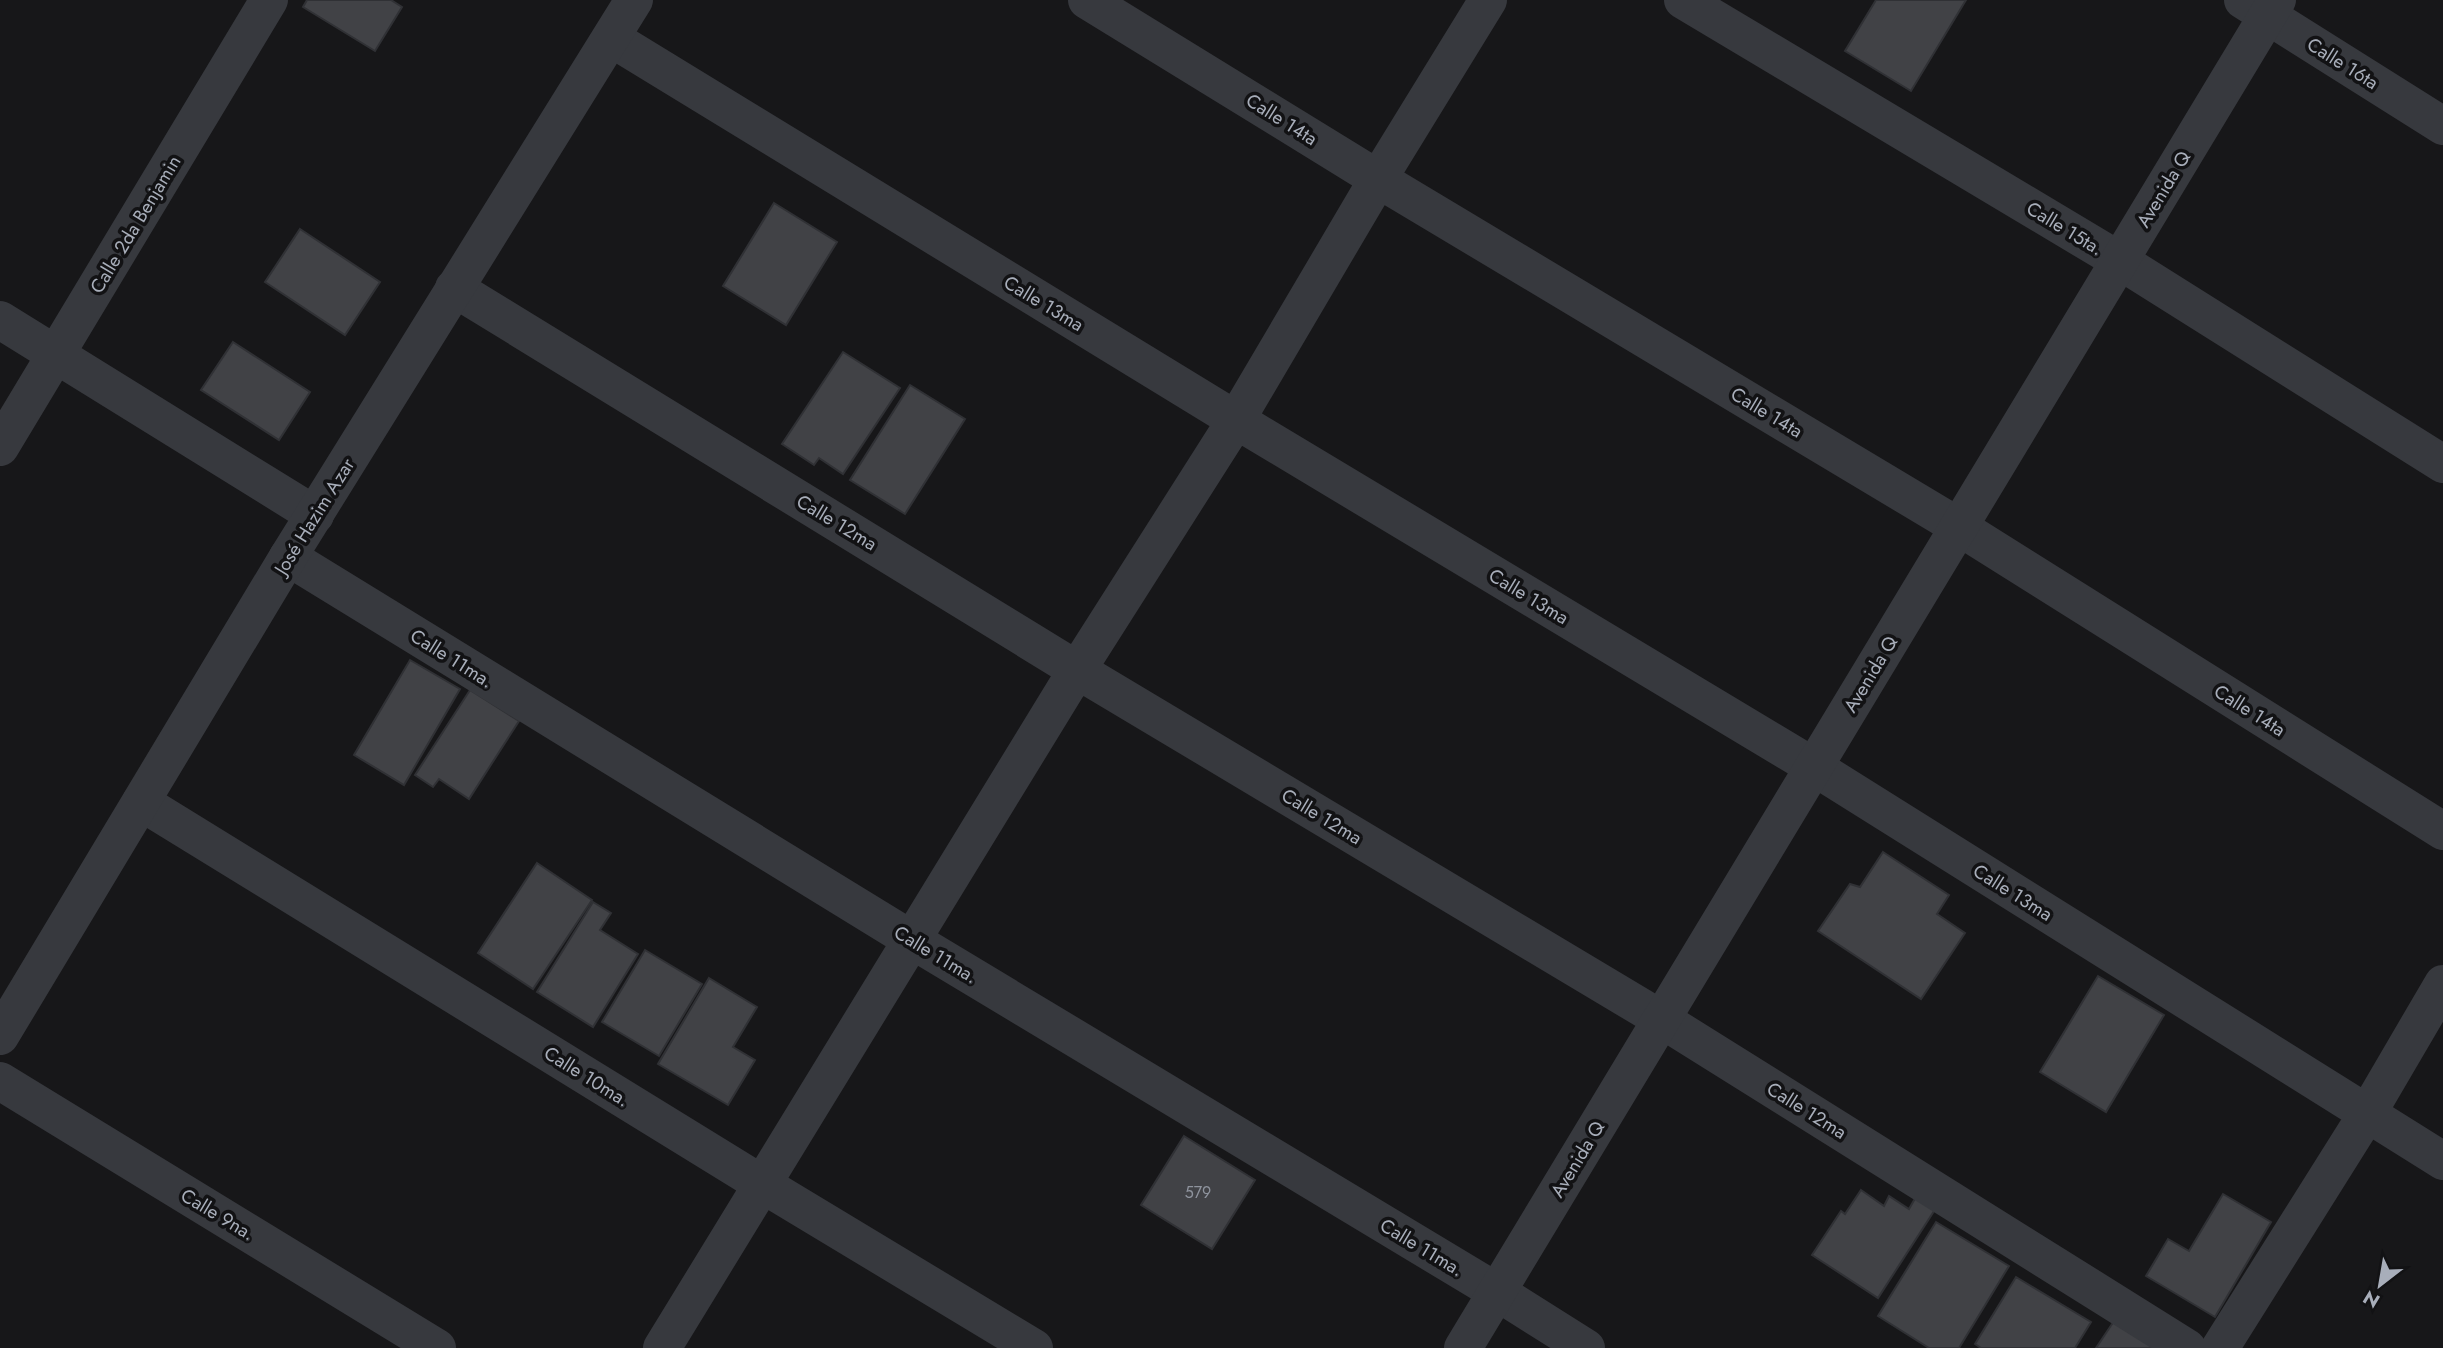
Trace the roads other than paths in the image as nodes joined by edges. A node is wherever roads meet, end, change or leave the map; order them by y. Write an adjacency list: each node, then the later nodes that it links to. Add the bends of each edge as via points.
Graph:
1 (269, 0): 13 (street, Calle 2da Benjamin)
2 (634, 0): 7 (street, José Hazim Azar)
3 (1087, 0): 9 (street, Calle 14ta)
4 (1488, 0): 9 (street)
5 (1683, 0): 10 (street, Calle 15ta.)
6 (2263, 5): 8 (street, Calle 16ta); 10 (street, Avenida Q)
7 (611, 38): 11 (street, José Hazim Azar); 14 (street, Calle 13ma)
8 (2443, 126)
9 (1378, 178): 14 (street); 18 (street, Calle 14ta)
10 (2120, 261): 16 (street, Calle 15ta.); 18 (street, Avenida Q)
11 (454, 288): 17 (street, José Hazim Azar); 20 (street, Calle 12ma)
12 (0, 320): 13 (street)
13 (56, 355): 15 (street, Calle 2da Benjamin); 17 (street)
14 (1236, 420): 20 (street); 21 (street, Calle 13ma)
15 (0, 447)
16 (2443, 464)
17 (315, 515): 19 (street, José Hazim Azar)
18 (1959, 527): 21 (street, Avenida Q); 23 (street, Calle 14ta)
19 (288, 557): 22 (street, José Hazim Azar); 24 (street, Calle 11ma.)
20 (1077, 670): 24 (street); 26 (street, Calle 12ma)
21 (1814, 767): 26 (street, Avenida Q); 29 (street, Calle 13ma)
22 (141, 802): 27 (street, José Hazim Azar); 31 (street, Calle 10ma.)
23 (2443, 831)
24 (912, 940): 31 (street); 32 (street, Calle 11ma.)
25 (2443, 984): 29 (street)
26 (1661, 1019): 32 (street, Avenida Q); 38 (street, Calle 12ma)
27 (0, 1037)
28 (0, 1081): 33 (street, Calle 9na.)
29 (2367, 1114): 30 (street, Calle 13ma); 39 (street)
30 (2443, 1161)
31 (762, 1184): 34 (street); 35 (street, Calle 10ma.)
32 (1497, 1292): 36 (street, Avenida Q); 37 (street, Calle 11ma.)
33 (437, 1348)
34 (662, 1348)
35 (1034, 1348)
36 (1463, 1348)
37 (1586, 1348)
38 (2187, 1348)
39 (2220, 1348)

